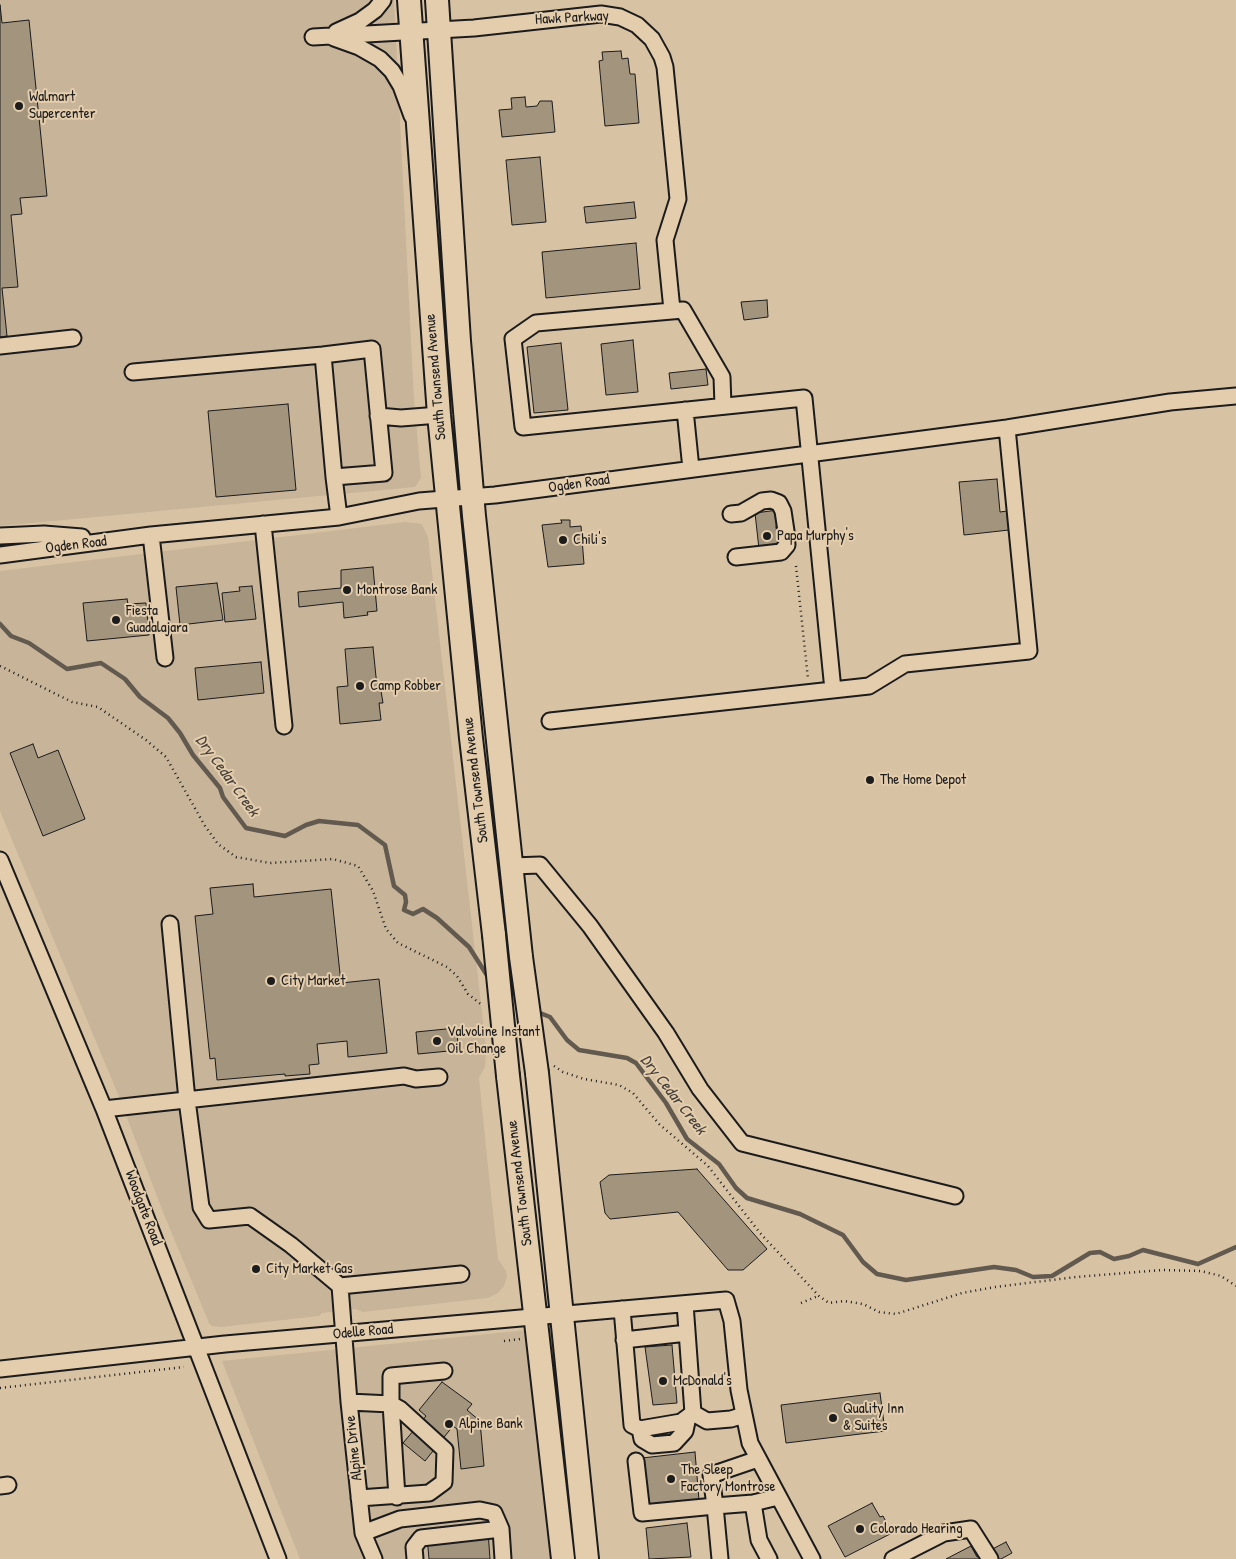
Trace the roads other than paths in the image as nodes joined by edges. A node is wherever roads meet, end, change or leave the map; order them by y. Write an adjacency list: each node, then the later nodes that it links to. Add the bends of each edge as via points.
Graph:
1 (384, 0): 6 (street, via 360,21)
2 (410, 0): 5 (highway, South Townsend Avenue)
3 (437, 0): 4 (highway, South Townsend Avenue)
4 (438, 30): 5 (street, Hawk Parkway); 8 (street, Hawk Parkway, via 601,14 620,17 637,25 655,43 665,67 678,199 665,240); 22 (highway, South Townsend Avenue)
5 (412, 31): 6 (street, Hawk Parkway); 7 (highway, South Townsend Avenue)
6 (321, 36): 7 (street, via 359,47 380,59 401,86)
7 (418, 129): 16 (highway, South Townsend Avenue)
8 (672, 310): 14 (street, via 682,310 722,377); 15 (street, via 536,324 513,339 523,427)
9 (73, 338): 10 (street)
10 (0, 346)
11 (322, 355): 12 (street); 17 (street, via 372,349); 21 (street)
12 (133, 372)
13 (1236, 396): 18 (street, Ogden Road, via 1170,402)
14 (723, 406): 15 (street); 19 (street, via 804,398)
15 (685, 410): 20 (street)
16 (439, 415): 17 (street); 23 (highway, South Townsend Avenue)
17 (378, 416): 21 (street, via 384,473)
18 (1007, 428): 19 (street, Ogden Road); 32 (street, via 1029,651 905,664 869,686)
19 (810, 453): 20 (street, Ogden Road); 32 (street)
20 (691, 469): 22 (street, Ogden Road)
21 (334, 477): 25 (street)
22 (472, 496): 23 (street, Ogden Road); 36 (highway, South Townsend Avenue)
23 (447, 499): 25 (street, Ogden Road); 47 (highway, South Townsend Avenue, bridge)
24 (731, 514): 30 (street, via 741,513 762,500 771,500 779,503 783,511 786,531 787,545 781,552)
25 (339, 517): 26 (street, Ogden Road)
26 (263, 524): 27 (street, Ogden Road); 34 (street)
27 (151, 535): 28 (street, Ogden Road); 29 (street, Ogden Road); 31 (street)
28 (0, 536)
29 (0, 555)
30 (736, 557)
31 (165, 658)
32 (834, 690): 33 (street)
33 (550, 721)
34 (284, 726)
35 (0, 860): 40 (street, Woodgate Road)
36 (512, 866): 41 (street, via 540,864 590,926 666,1032 700,1089 742,1143); 46 (highway, South Townsend Avenue, bridge, via 521,957 544,1068)
37 (170, 924): 39 (street)
38 (439, 1077): 39 (street, via 416,1079 404,1076)
39 (186, 1100): 40 (street); 43 (street, via 201,1207 209,1220 250,1216)
40 (104, 1109): 51 (street, Woodgate Road)
41 (955, 1196)
42 (461, 1274): 43 (street)
43 (340, 1286): 48 (street, Alpine Drive)
44 (685, 1304): 45 (street, Odelle Road); 49 (street); 57 (street, Odelle Road, via 726,1300 732,1321)
45 (622, 1309): 46 (street, Odelle Road); 50 (street)
46 (561, 1315): 47 (street, Odelle Road); 72 (highway, South Townsend Avenue)
47 (535, 1317): 48 (street, Odelle Road); 71 (highway, South Townsend Avenue)
48 (345, 1334): 51 (street, Odelle Road); 54 (street, Alpine Drive)
49 (687, 1334): 50 (street); 56 (street)
50 (624, 1340): 56 (street, via 632,1425 640,1429 681,1422)
51 (198, 1348): 52 (street, Odelle Road); 67 (street, Woodgate Road)
52 (0, 1369)
53 (444, 1371): 55 (street, via 391,1376)
54 (349, 1402): 55 (street); 62 (street, Alpine Drive)
55 (395, 1407): 60 (street); 60 (street, via 445,1450 444,1482 429,1493)
56 (690, 1415): 57 (street, via 707,1421)
57 (744, 1415): 58 (street)
58 (758, 1459): 61 (street); 64 (street, via 711,1475)
59 (636, 1462): 64 (street, via 642,1513)
60 (397, 1496): 62 (street)
61 (778, 1497): 63 (street); 75 (street)
62 (359, 1498): 66 (street, Alpine Drive)
63 (753, 1503): 64 (street); 74 (street, via 759,1540)
64 (715, 1506): 73 (street)
65 (502, 1529): 66 (street, via 494,1513 480,1510 400,1519); 69 (street, via 421,1538 414,1547); 70 (street)
66 (363, 1533): 68 (street, Alpine Drive)
67 (278, 1559)
68 (374, 1559)
69 (415, 1559)
70 (503, 1559)
71 (563, 1559)
72 (588, 1559)
73 (720, 1559)
74 (768, 1559)
75 (812, 1559)
76 (893, 1559): 77 (street, via 944,1533 971,1529)
77 (990, 1559)

